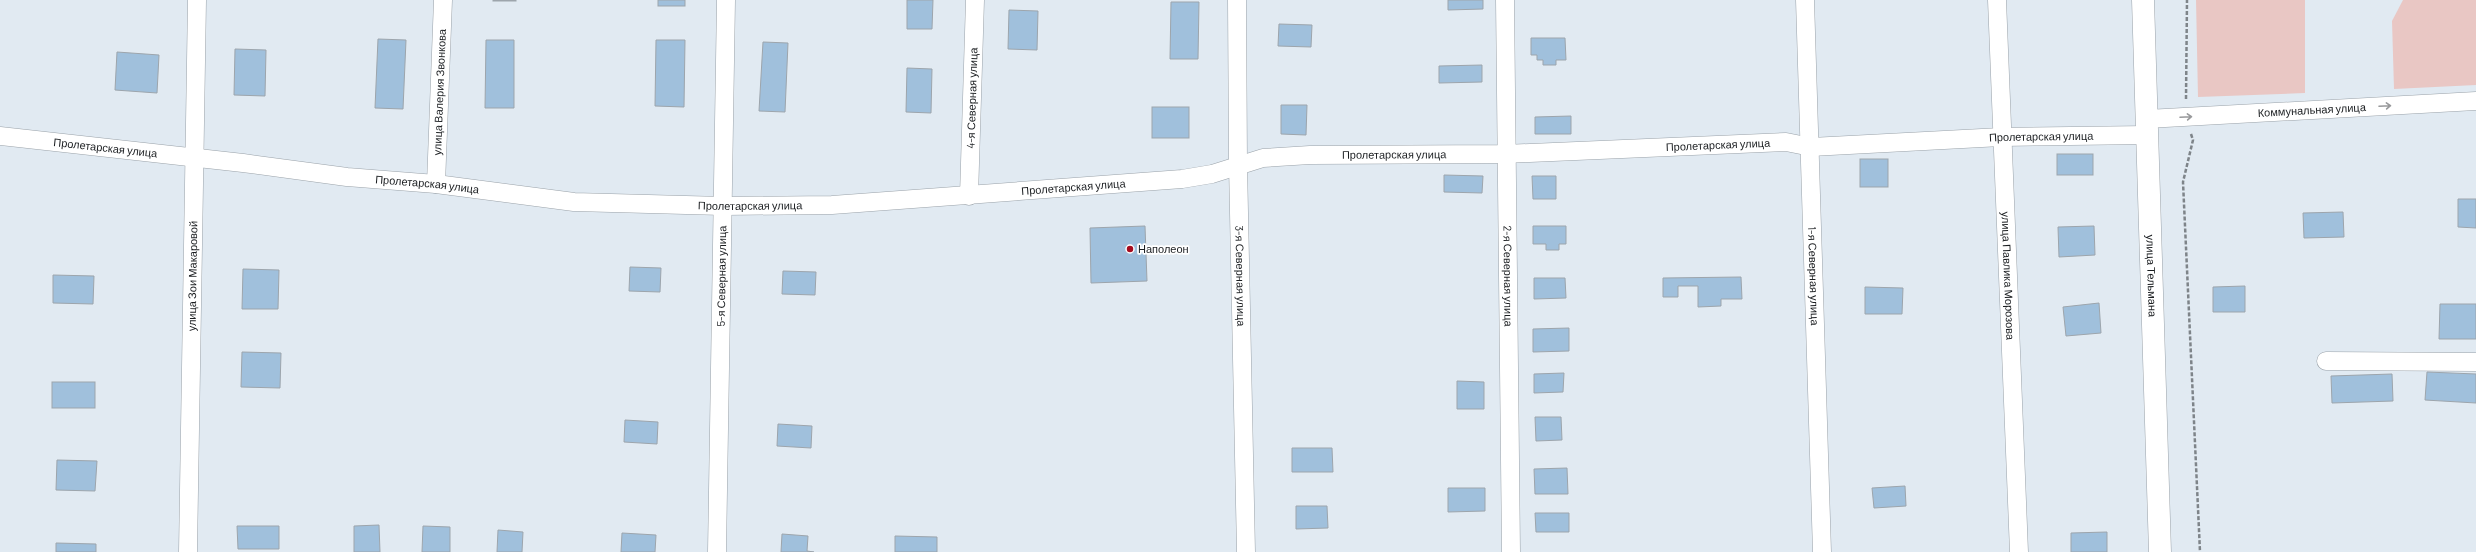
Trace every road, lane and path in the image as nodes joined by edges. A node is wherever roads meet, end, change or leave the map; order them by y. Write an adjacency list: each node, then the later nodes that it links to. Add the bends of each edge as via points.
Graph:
1 (197, 0): 18 (street, улица Зои Макаровой)
2 (444, 0): 20 (street, улица Валерия Звонкова)
3 (726, 0): 22 (street, 5-я Северная улица)
4 (975, 0): 21 (street, 4-я Северная улица)
5 (1237, 0): 19 (street, 3-я Северная улица)
6 (1505, 0): 17 (street, 2-я Северная улица)
7 (1805, 0): 16 (street, 1-я Северная улица)
8 (1997, 0): 15 (street, улица Павлика Морозова)
9 (2144, 0): 13 (street, улица Тельмана)
10 (2187, 0): 12 (path)
11 (2476, 102): 12 (street, Коммунальная улица, one-way to 11)
12 (2186, 117): 13 (street, Коммунальная улица, one-way to 12); 32 (path, via 2193,140 2183,182)
13 (2147, 127): 15 (street, Пролетарская улица); 31 (street, улица Тельмана)
14 (0, 136): 18 (street, Пролетарская улица)
15 (2001, 137): 16 (street, Пролетарская улица); 30 (street, улица Павлика Морозова)
16 (1811, 148): 17 (street, Пролетарская улица, via 1786,142); 29 (street, 1-я Северная улица)
17 (1505, 154): 19 (street, Пролетарская улица, via 1310,155 1263,158); 28 (street, 2-я Северная улица)
18 (193, 157): 20 (street, Пролетарская улица, via 347,177); 25 (street, улица Зои Макаровой)
19 (1238, 164): 21 (street, Пролетарская улица, via 1212,174 1182,179); 27 (street, 3-я Северная улица)
20 (436, 184): 22 (street, Пролетарская улица, via 574,202)
21 (970, 196): 22 (street, Пролетарская улица, via 832,205)
22 (723, 206): 26 (street, 5-я Северная улица)
23 (2326, 361): 24 (street)
24 (2476, 362)
25 (188, 552)
26 (717, 552)
27 (1246, 552)
28 (1511, 552)
29 (1822, 552)
30 (2019, 552)
31 (2160, 552)
32 (2200, 552)

